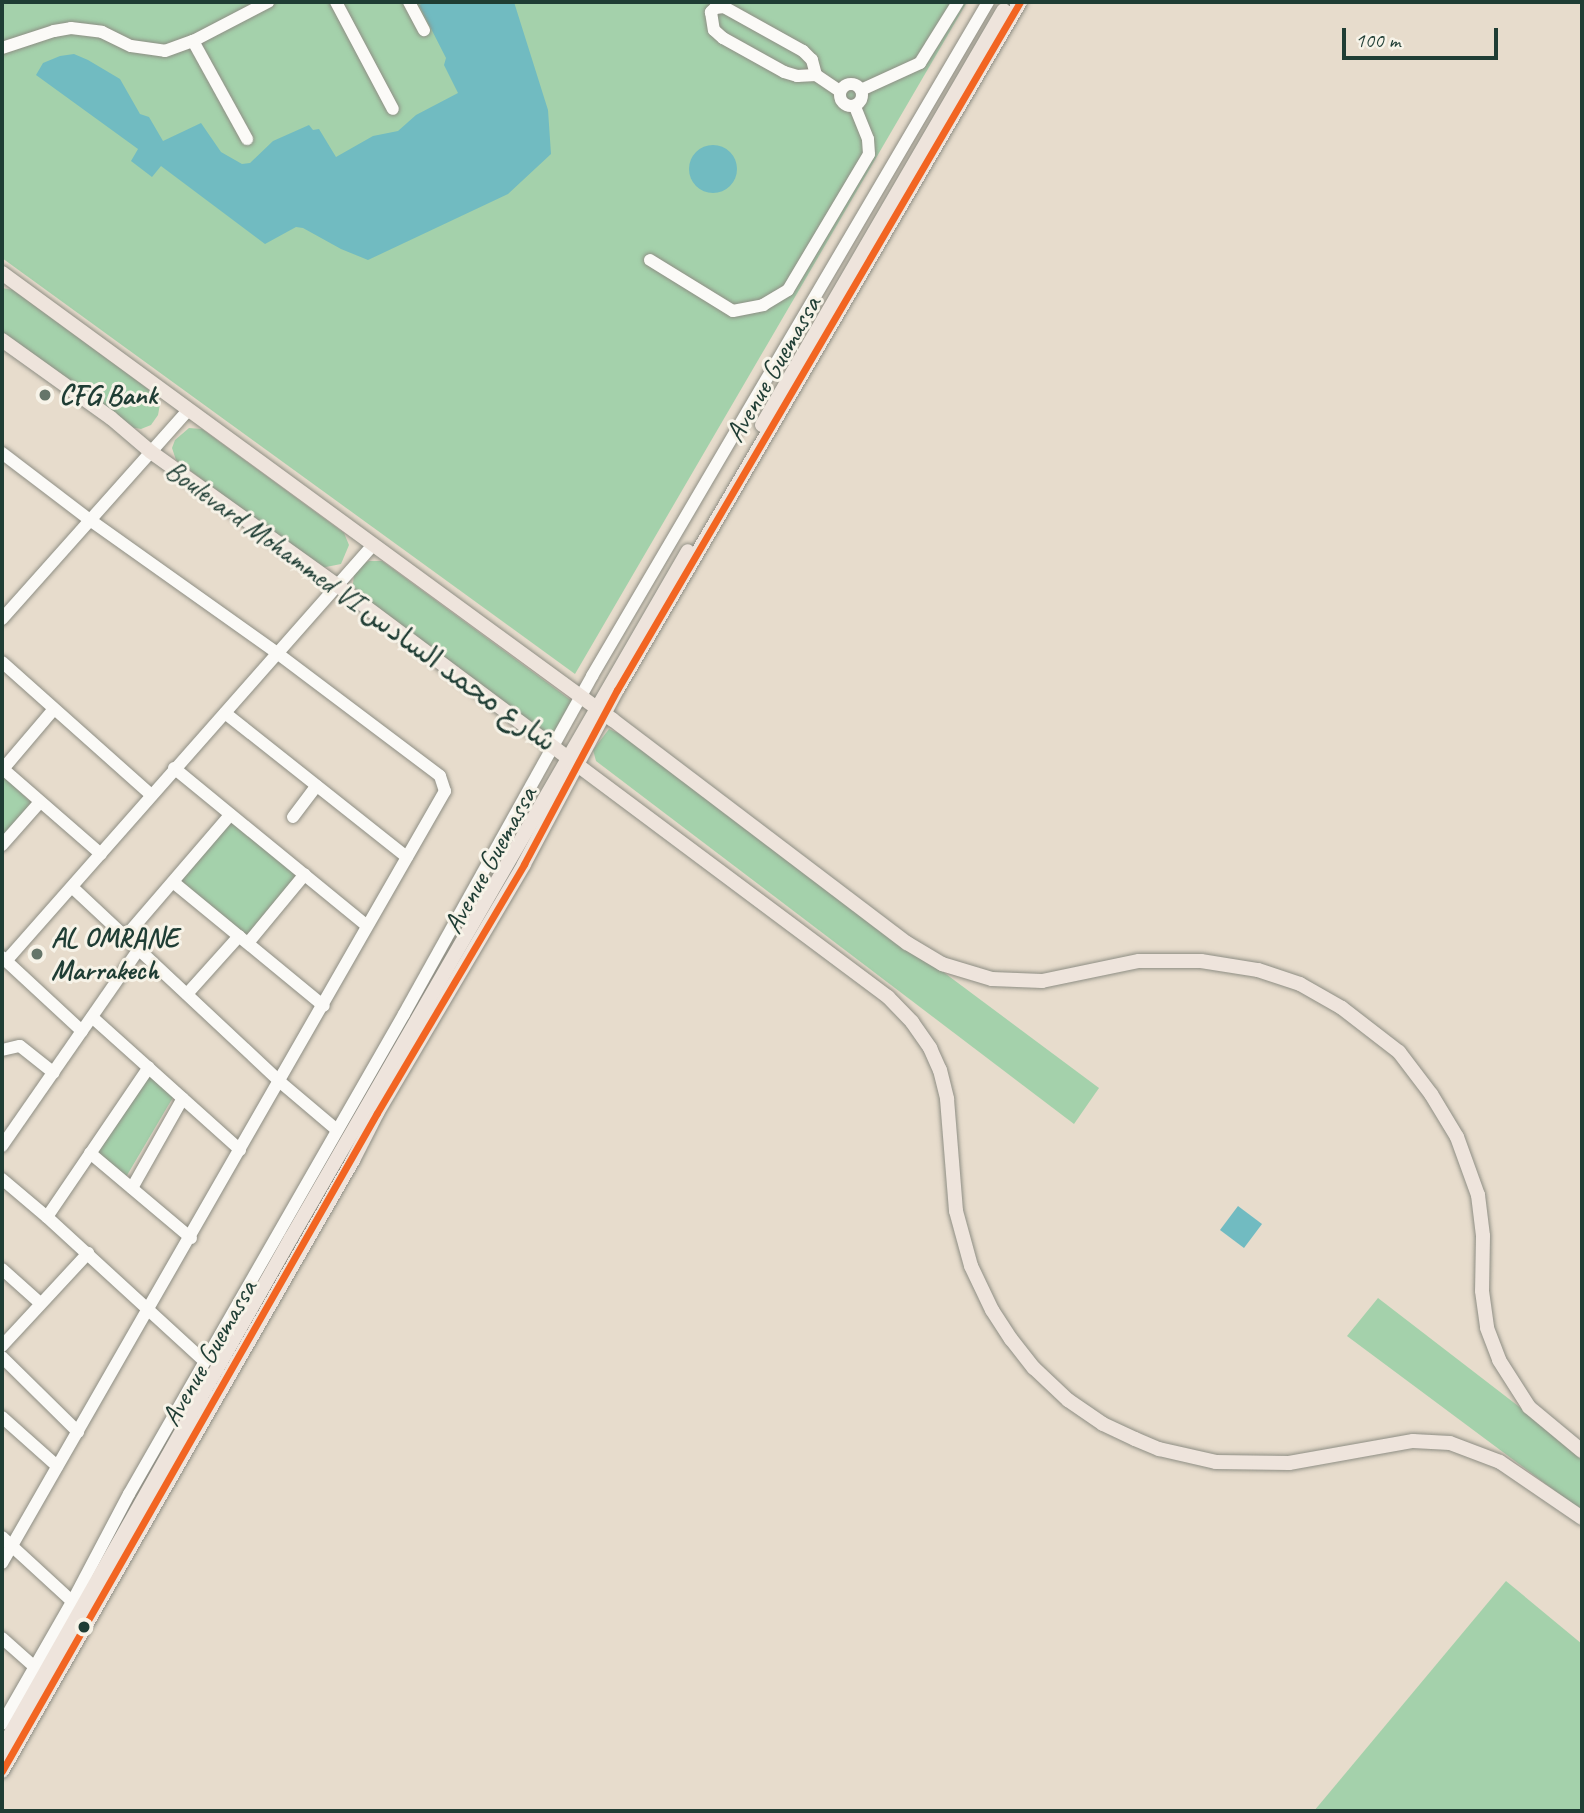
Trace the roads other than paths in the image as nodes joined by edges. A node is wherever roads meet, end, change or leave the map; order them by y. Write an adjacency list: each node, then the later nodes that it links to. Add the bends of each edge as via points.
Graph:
1 (268, 2): 9 (street)
2 (336, 2): 15 (street)
3 (410, 2): 8 (street)
4 (958, 2): 12 (street, via 920,63)
5 (988, 2): 29 (street, Avenue Guemassa)
6 (1009, 2): 31 (main road, Avenue Guemassa)
7 (1020, 2): 31 (main road, Avenue Guemassa)
8 (424, 30)
9 (194, 41): 10 (street, via 165,51 147,50 102,33 71,29); 16 (street)
10 (2, 48)
11 (816, 75): 11 (street, via 812,60 803,51 724,7 711,12 714,30 723,38 790,75); 13 (street)
12 (861, 90): 13 (street, via 848,84); 14 (street)
13 (840, 91): 14 (street, via 842,103)
14 (855, 106): 17 (street, via 869,154 788,290 763,305 733,311)
15 (393, 109)
16 (247, 139)
17 (650, 260)
18 (2, 273): 20 (main road, Boulevard Mohammed VI شارع محمد السادس)
19 (2, 340): 21 (main road, Boulevard Mohammed VI شارع محمد السادس)
20 (187, 411): 21 (street); 24 (main road, Boulevard Mohammed VI شارع محمد السادس)
21 (151, 452): 23 (street); 25 (main road, Boulevard Mohammed VI شارع محمد السادس)
22 (2, 453): 23 (street)
23 (90, 520): 26 (street); 27 (street)
24 (373, 545): 25 (street); 29 (main road, Boulevard Mohammed VI شارع محمد السادس)
25 (338, 586): 27 (street); 33 (main road, Boulevard Mohammed VI شارع محمد السادس)
26 (2, 618)
27 (277, 653): 32 (street); 44 (street, via 445,783 445,791)
28 (2, 662): 30 (street)
29 (580, 697): 31 (main road, Boulevard Mohammed VI شارع محمد السادس); 33 (street, Avenue Guemassa)
30 (53, 709): 36 (street); 38 (street)
31 (600, 711): 34 (main road, Avenue Guemassa); 79 (main road, Boulevard Mohammed VI شارع محمد السادس, via 907,943 959,971 1042,981 1139,961 1201,961 1258,970 1300,984 1342,1007 1388,1042 1432,1094 1457,1137 1478,1195 1482,1291 1499,1360 1530,1407)
32 (225, 713): 35 (street); 37 (street)
33 (554, 747): 34 (main road, Boulevard Mohammed VI شارع محمد السادس); 62 (street, Avenue Guemassa)
34 (572, 760): 81 (main road, Boulevard Mohammed VI شارع محمد السادس, via 844,963 912,1022 930,1048 947,1099 956,1211 971,1266 1011,1339 1068,1400 1135,1439 1216,1462 1289,1463 1402,1443 1450,1443 1500,1462); 85 (main road, Avenue Guemassa, via 524,864 353,1160)
35 (174, 768): 38 (street); 40 (street)
36 (2, 769): 39 (street)
37 (316, 786): 41 (street); 44 (street)
38 (150, 794): 43 (street)
39 (40, 802): 42 (street); 43 (street)
40 (230, 815): 45 (street); 46 (street)
41 (293, 817)
42 (2, 845)
43 (101, 854): 47 (street)
44 (407, 858): 48 (street)
45 (305, 874): 48 (street); 50 (street)
46 (173, 882): 49 (street); 50 (street)
47 (72, 887): 49 (street); 52 (street)
48 (367, 926): 54 (street)
49 (126, 936): 51 (street)
50 (244, 939): 53 (street); 54 (street)
51 (138, 950): 53 (street); 55 (street)
52 (4, 959): 56 (street)
53 (187, 994): 60 (street)
54 (324, 1006): 60 (street)
55 (92, 1017): 56 (street); 58 (street)
56 (82, 1031): 59 (street)
57 (2, 1050): 59 (street, via 20,1046)
58 (149, 1068): 61 (street); 65 (street)
59 (54, 1073): 63 (street)
60 (279, 1081): 62 (street); 64 (street)
61 (183, 1098): 64 (street); 67 (street)
62 (337, 1130): 76 (street, Avenue Guemassa)
63 (2, 1146)
64 (240, 1150): 69 (street)
65 (90, 1153): 67 (street); 68 (street)
66 (2, 1179): 68 (street)
67 (132, 1188): 69 (street)
68 (47, 1217): 70 (street)
69 (191, 1238): 73 (street)
70 (88, 1253): 72 (street); 73 (street)
71 (2, 1269): 72 (street)
72 (40, 1303): 74 (street)
73 (148, 1311): 76 (street); 78 (street)
74 (2, 1346)
75 (2, 1357): 78 (street)
76 (204, 1361): 85 (street, Avenue Guemassa, via 129,1494)
77 (2, 1417): 80 (street)
78 (78, 1432): 80 (street)
79 (1582, 1451)
80 (57, 1466): 83 (street)
81 (1582, 1518)
82 (2, 1536): 83 (street)
83 (12, 1545): 84 (street); 85 (street)
84 (2, 1563)
85 (81, 1609): 87 (main road, Avenue Guemassa); 90 (main road, Avenue Guemassa)
86 (2, 1638): 87 (street)
87 (38, 1670): 88 (street, Avenue Guemassa); 89 (main road, Avenue Guemassa)
88 (2, 1724)
89 (2, 1749)
90 (2, 1771)

